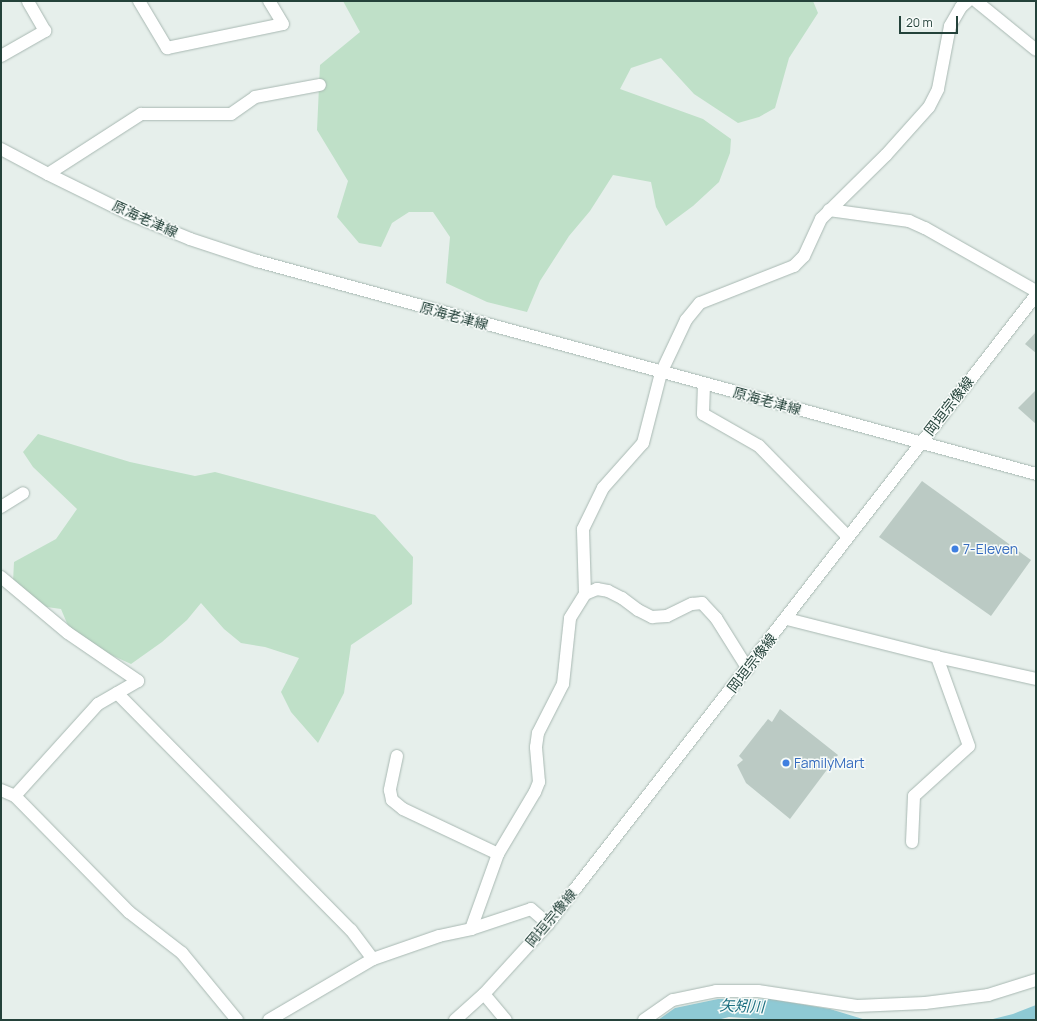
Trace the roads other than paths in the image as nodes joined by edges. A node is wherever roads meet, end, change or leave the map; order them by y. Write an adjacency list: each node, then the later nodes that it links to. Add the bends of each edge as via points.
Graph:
1 (28, 1): 7 (street, via 45,30)
2 (139, 1): 3 (street, via 166,48 283,24)
3 (269, 1)
4 (968, 1): 11 (street, via 961,7 950,26 938,89 929,107 886,155)
5 (976, 1): 6 (street)
6 (1036, 50)
7 (1, 56)
8 (320, 85): 10 (street, via 255,97 231,114 141,114)
9 (1, 149): 10 (street, 原海老津線)
10 (48, 174): 14 (street, 原海老津線, via 127,213 183,236 257,261)
11 (829, 210): 12 (street, via 909,221); 14 (street, via 821,219 804,256 794,266 700,303 686,320)
12 (1036, 291)
13 (1036, 295): 16 (street, 岡垣宗像線)
14 (661, 373): 15 (street, 原海老津線); 22 (street, via 643,443 603,488 583,529)
15 (704, 384): 16 (street, 原海老津線); 20 (street, via 703,414 759,446)
16 (922, 442): 17 (street, 原海老津線); 20 (street, 岡垣宗像線)
17 (1036, 474)
18 (23, 493): 19 (street)
19 (1, 507)
20 (848, 538): 23 (street, 岡垣宗像線)
21 (1, 577): 27 (street, via 68,633 138,681)
22 (585, 594): 25 (street, via 598,589 608,591 652,617 667,616 692,604 702,603 716,618); 32 (street, via 570,618 563,684 538,733 536,748 539,782)
23 (787, 619): 24 (street); 25 (street, 岡垣宗像線)
24 (937, 657): 26 (street); 31 (street, via 969,746 914,796)
25 (748, 668): 33 (street, 岡垣宗像線)
26 (1036, 679)
27 (117, 692): 30 (street, via 98,704); 35 (street, via 350,930)
28 (397, 756): 32 (street, via 390,790 392,800 403,810)
29 (1, 790): 30 (street)
30 (15, 796): 38 (street, via 129,912 182,953)
31 (912, 842)
32 (498, 854): 34 (street)
33 (548, 924): 34 (street, via 531,909); 37 (street, 岡垣宗像線)
34 (471, 929): 35 (street, via 439,936)
35 (373, 959): 39 (street)
36 (1036, 980): 42 (street, via 988,995 925,1003 856,1006 758,991 716,991 673,1000)
37 (484, 994): 40 (street, 岡垣宗像線); 41 (street)
38 (237, 1020)
39 (269, 1020)
40 (455, 1020)
41 (506, 1020)
42 (644, 1020)

